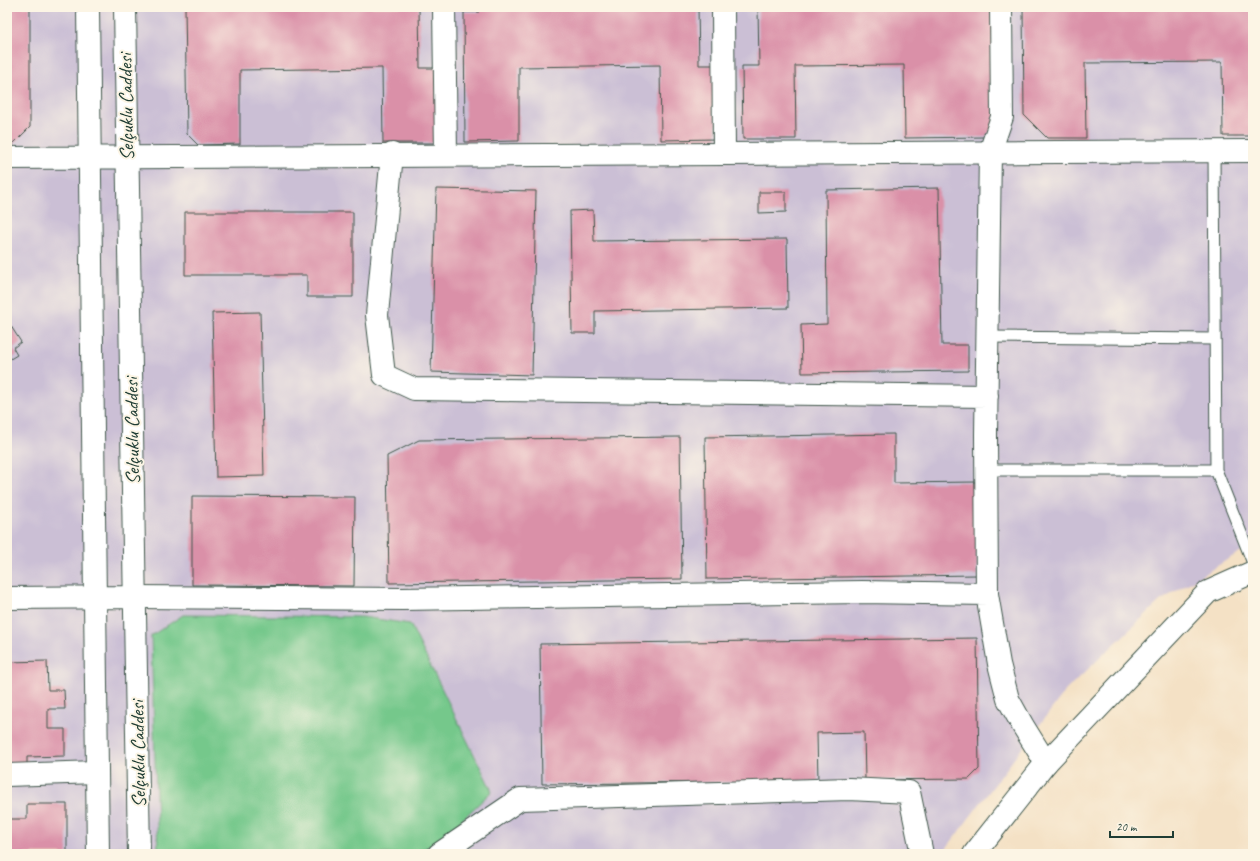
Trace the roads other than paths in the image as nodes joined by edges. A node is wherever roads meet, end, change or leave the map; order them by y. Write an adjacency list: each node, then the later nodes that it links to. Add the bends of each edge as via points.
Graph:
1 (88, 7): 12 (street, Selçuklu Caddesi)
2 (124, 7): 13 (street, Selçuklu Caddesi)
3 (444, 7): 11 (street)
4 (723, 7): 9 (street)
5 (1001, 7): 8 (street, via 1002,117)
6 (1214, 151): 7 (street); 8 (street); 16 (lane)
7 (1253, 151)
8 (990, 152): 9 (street); 15 (street)
9 (724, 153): 11 (street)
10 (392, 154): 11 (street); 13 (street); 17 (street, via 377,315 384,375 414,389)
11 (446, 154)
12 (89, 156): 13 (street); 14 (street); 23 (street, Selçuklu Caddesi)
13 (127, 156): 24 (street, Selçuklu Caddesi)
14 (7, 158)
15 (987, 337): 16 (lane); 17 (street)
16 (1215, 339): 19 (lane)
17 (987, 396): 18 (street)
18 (986, 470): 19 (lane); 22 (street)
19 (1216, 470): 20 (lane)
20 (1253, 563)
21 (1253, 572): 26 (street, via 1208,592)
22 (987, 594): 24 (street, via 862,592 402,599); 26 (street, via 1008,699)
23 (94, 597): 24 (street); 25 (street); 27 (street, Selçuklu Caddesi)
24 (135, 597): 30 (street, Selçuklu Caddesi)
25 (7, 598)
26 (1046, 763): 33 (street)
27 (97, 772): 28 (street); 29 (street, Selçuklu Caddesi)
28 (7, 775)
29 (98, 854)
30 (139, 854)
31 (439, 854): 32 (street, via 520,799 849,789 909,792)
32 (922, 854)
33 (974, 854)

